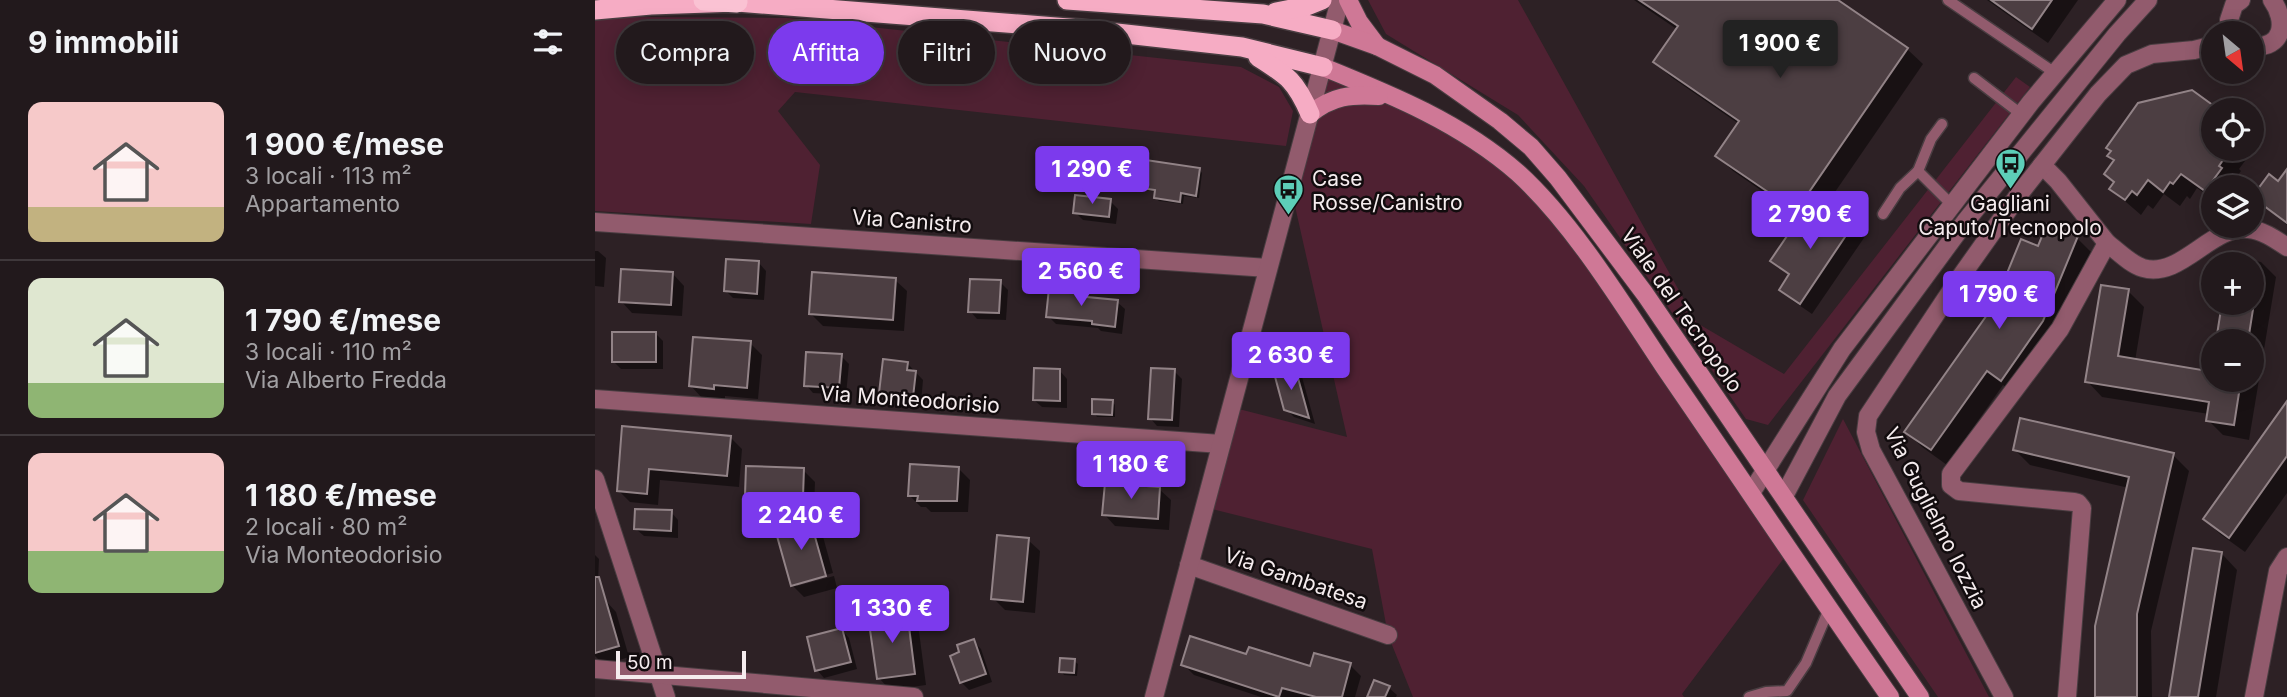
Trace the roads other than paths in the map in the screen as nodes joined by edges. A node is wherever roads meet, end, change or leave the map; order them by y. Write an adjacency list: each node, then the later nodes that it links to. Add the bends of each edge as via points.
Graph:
1 (704, 0): 10 (highway)
2 (1067, 0): 13 (highway)
3 (1322, 0): 13 (highway)
4 (1340, 0): 14 (street)
5 (1348, 0): 18 (main road)
6 (1948, 0): 23 (lane)
7 (2117, 0): 23 (street)
8 (2148, 0): 15 (street)
9 (2163, 0): 15 (street)
10 (737, 2): 12 (highway); 20 (highway, via 1081,29)
11 (2278, 6): 16 (street, via 2283,31)
12 (595, 10)
13 (1263, 14): 14 (highway)
14 (1332, 30): 18 (main road, Viale del Tecnopolo); 22 (street)
15 (2117, 34): 42 (street, via 1965,222 1837,396)
16 (2265, 43)
17 (2265, 45): 19 (street)
18 (1377, 46): 39 (main road, Viale del Tecnopolo, via 1435,75 1531,147 1645,294)
19 (2287, 46)
20 (1242, 47): 22 (highway); 26 (highway, via 1287,75)
21 (2201, 48): 29 (street, Via Guglielmo Iozzia, via 2152,54 2126,65)
22 (1323, 67): 25 (main road); 26 (street)
23 (2055, 73): 27 (street)
24 (1973, 79): 27 (lane)
25 (1399, 98): 26 (main road, via 1343,96); 41 (main road, via 1492,153 1519,174 1564,223)
26 (1310, 114): 36 (street)
27 (2021, 114): 31 (street)
28 (1942, 124): 30 (lane)
29 (2042, 165): 34 (street); 55 (street, Via Guglielmo Iozzia, via 1870,410 1865,426 1871,450)
30 (1918, 171): 31 (lane); 32 (lane)
31 (1952, 205): 39 (street, via 1842,349)
32 (1883, 214)
33 (595, 222): 36 (street, Via Canistro)
34 (2107, 243): 35 (street, via 2137,265 2154,270 2173,265 2244,228); 56 (street, via 2060,329 1950,479 1959,491 2074,502 2082,508)
35 (2287, 247)
36 (1268, 268): 38 (street)
37 (595, 399): 38 (street, Via Monteodorisio)
38 (1221, 444): 44 (street)
39 (1766, 470): 41 (street); 42 (main road, Viale del Tecnopolo)
40 (595, 479): 48 (street)
41 (1751, 493): 45 (main road)
42 (1784, 496): 54 (main road, Viale del Tecnopolo)
43 (2287, 557): 57 (street, via 2278,571)
44 (1189, 565): 46 (street, Via Gambatesa); 51 (street)
45 (1829, 609): 52 (lane, via 1807,663 1787,691); 53 (main road)
46 (1388, 635)
47 (595, 668): 48 (street)
48 (658, 673): 49 (street); 50 (street)
49 (666, 697)
50 (914, 697)
51 (1154, 697)
52 (1749, 697)
53 (1890, 697)
54 (1920, 697)
55 (2004, 697)
56 (2067, 697)
57 (2254, 697)

